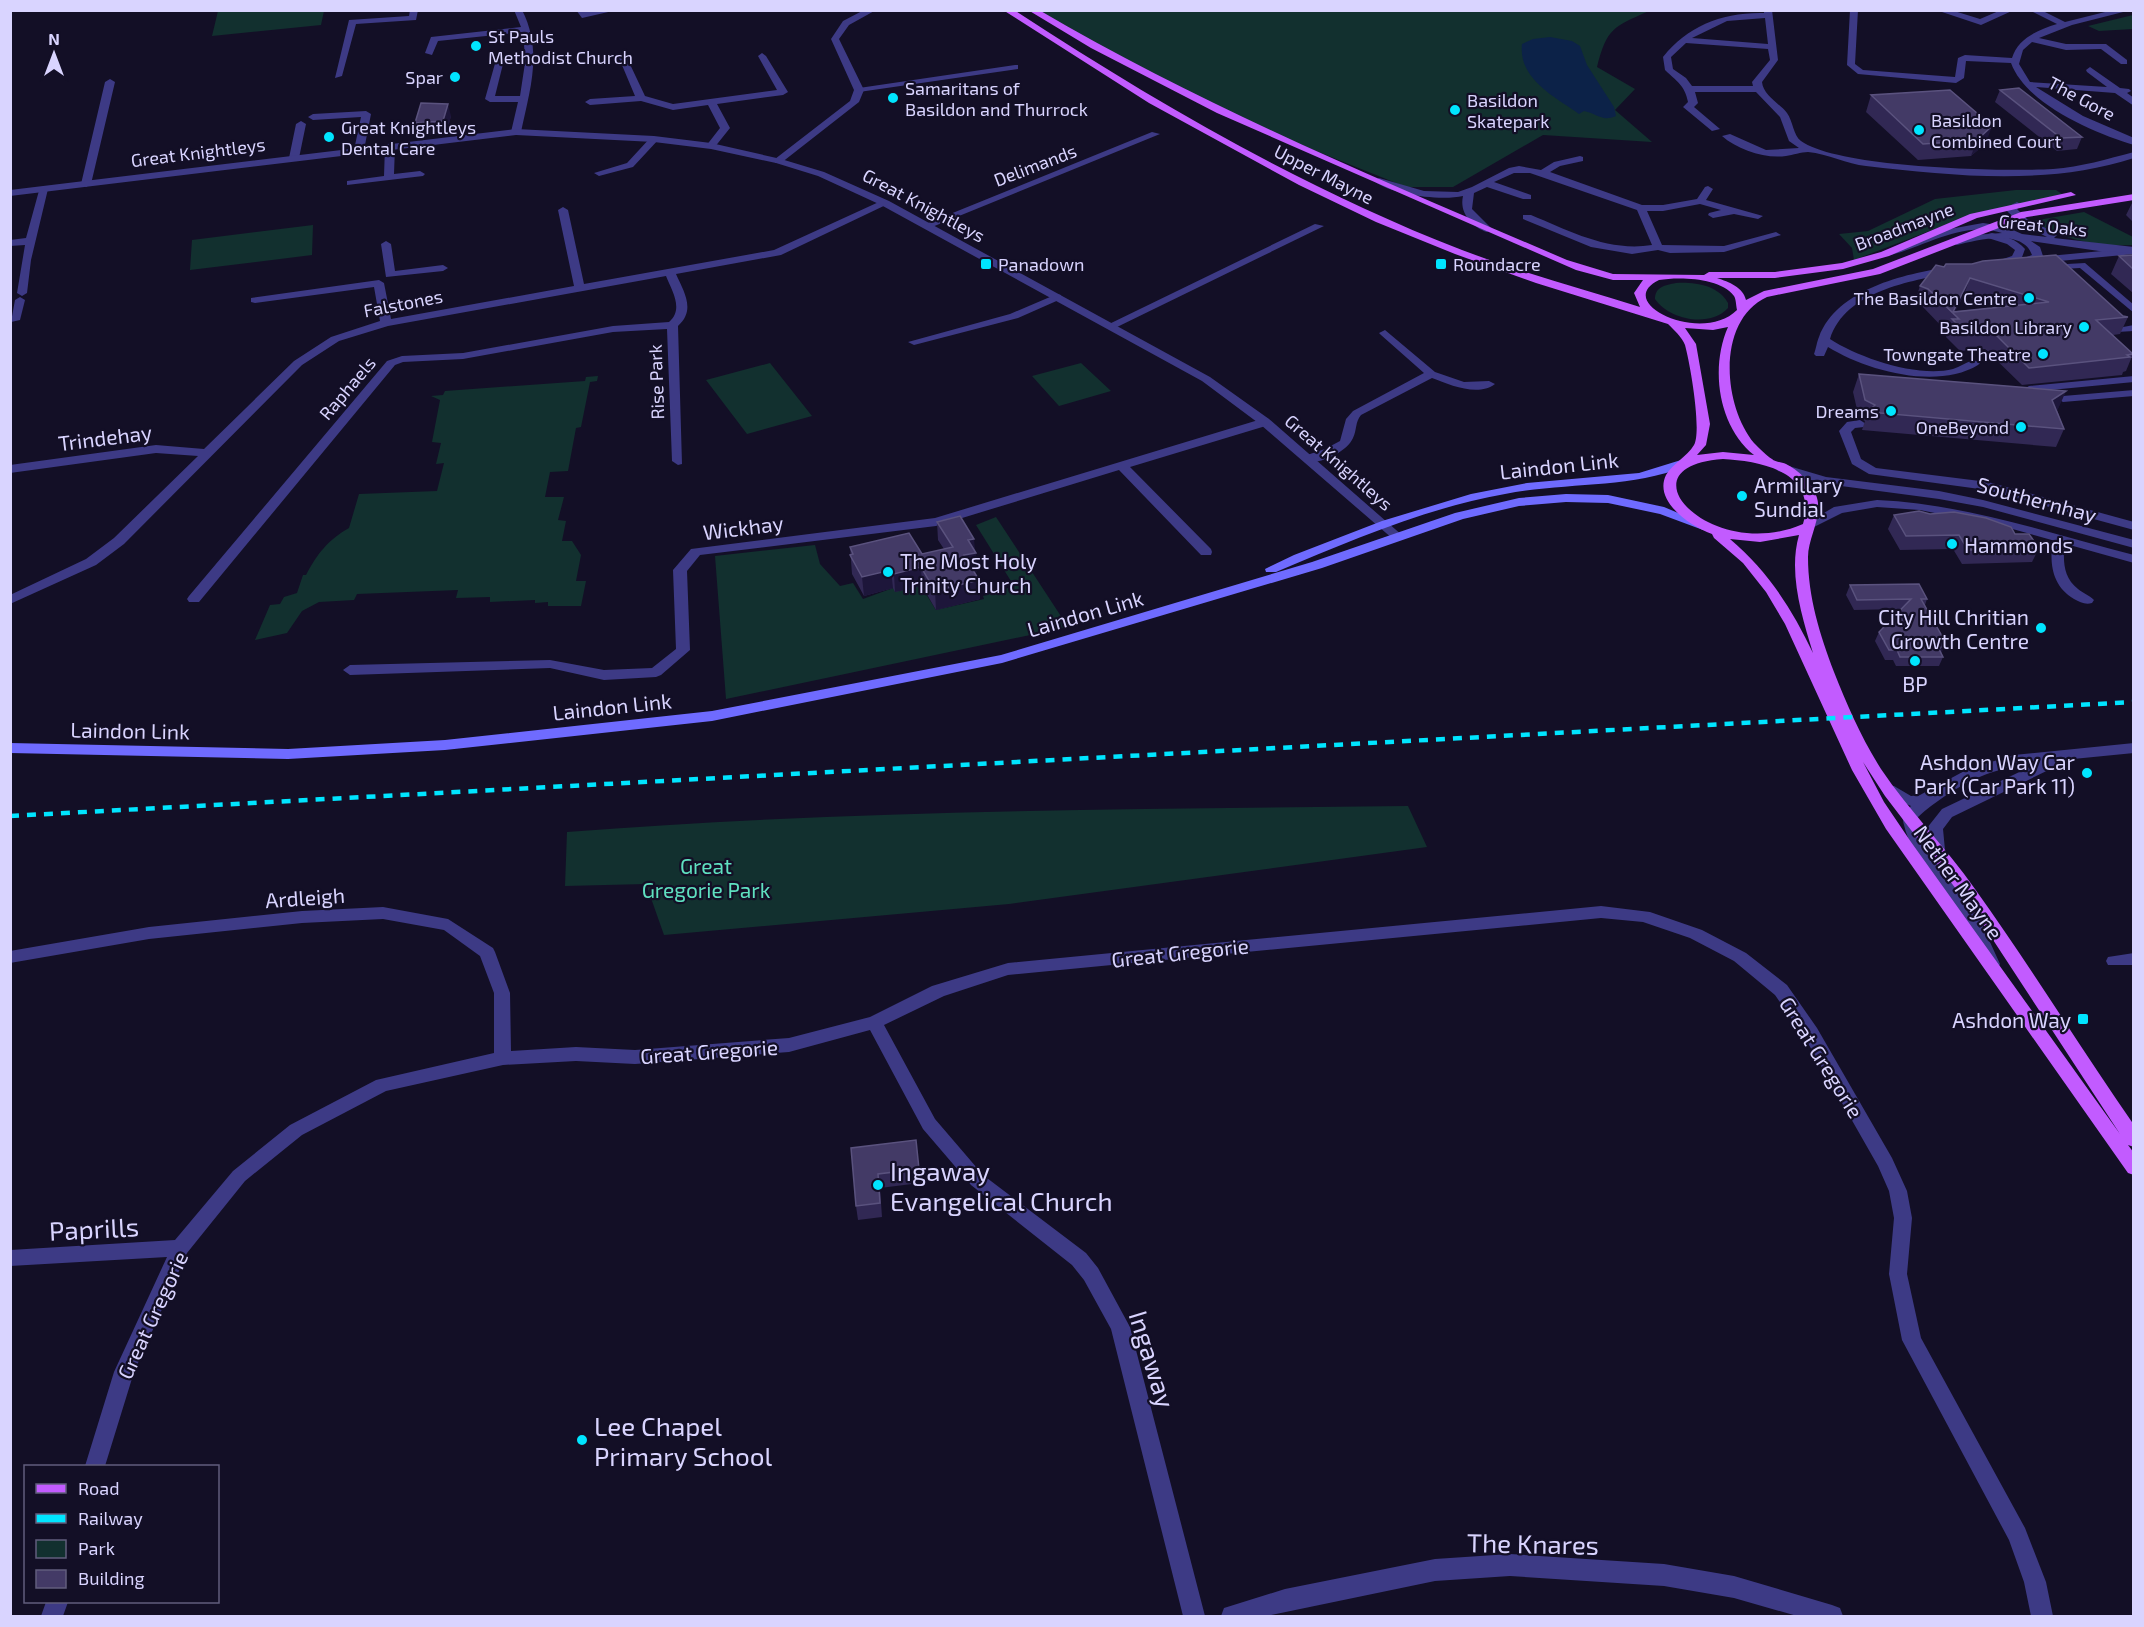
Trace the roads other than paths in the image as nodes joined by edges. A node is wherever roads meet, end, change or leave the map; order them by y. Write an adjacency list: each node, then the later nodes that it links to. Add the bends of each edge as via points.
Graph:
1 (414, 10): 27 (street, via 412,18 352,22)
2 (518, 10): 15 (street)
3 (579, 10): 4 (street, via 582,15)
4 (613, 10)
5 (872, 10): 32 (street, via 846,23 835,39)
6 (1007, 10): 109 (main road, Upper Mayne, via 1190,122 1382,222 1520,276)
7 (1032, 10): 60 (main road, Upper Mayne, via 1167,86)
8 (1854, 10): 23 (street, via 1851,65 1861,72 1956,80 1965,58)
9 (1940, 10): 10 (street, via 1981,22)
10 (2010, 10)
11 (2033, 10): 14 (street)
12 (2127, 10): 14 (street)
13 (1768, 13): 17 (street, via 1720,20); 18 (street)
14 (2065, 25): 16 (street)
15 (527, 29): 19 (street, via 434,39); 22 (street)
16 (2032, 39): 23 (street, via 2019,49); 24 (street, via 2066,47 2103,46)
17 (1682, 40): 18 (street); 30 (street, via 1667,57 1669,70 1683,78)
18 (1772, 47): 31 (street, via 1774,60 1757,82)
19 (429, 53)
20 (762, 56): 37 (street, via 783,92)
21 (623, 58): 34 (street)
22 (531, 60): 35 (street); 35 (street, via 499,62 490,99)
23 (2016, 62): 29 (street, The Gore)
24 (2124, 62)
25 (1015, 67): 32 (street)
26 (2090, 70): 33 (street)
27 (338, 76)
28 (110, 82): 64 (street)
29 (2027, 84): 33 (street); 46 (street, The Gore, via 2062,110)
30 (1690, 89): 31 (street); 41 (street, via 1693,103 1688,107)
31 (1758, 89): 50 (street, via 1785,116 1794,141)
32 (859, 90): 55 (street, via 854,102)
33 (2122, 91): 38 (street)
34 (641, 98): 36 (street); 37 (street, via 674,106)
35 (523, 99): 42 (street)
36 (590, 102)
37 (711, 102): 48 (street, via 725,128)
38 (2133, 103)
39 (313, 117): 49 (street, via 366,114)
40 (301, 124): 53 (street)
41 (1715, 129)
42 (516, 132): 45 (street, Great Knightleys); 47 (street, Great Knightleys)
43 (1155, 135): 82 (street, Delimands)
44 (1727, 136): 52 (street, via 1756,152)
45 (654, 139): 48 (street, Great Knightleys); 57 (street, via 630,165)
46 (2133, 142)
47 (390, 146): 49 (street, Great Knightleys); 61 (street)
48 (711, 146): 55 (street, Great Knightleys)
49 (359, 150): 53 (street, Great Knightleys)
50 (1807, 150): 51 (street, via 1863,163 2001,173 2054,172); 52 (street)
51 (2133, 155)
52 (1781, 156): 56 (street)
53 (294, 158): 64 (street, Great Knightleys)
54 (1580, 159): 58 (street, via 1557,164)
55 (778, 161): 73 (street, Great Knightleys, via 821,174)
56 (1788, 166)
57 (598, 173)
58 (1542, 173): 63 (street, via 1515,170); 75 (street)
59 (420, 174): 61 (street)
60 (1368, 177): 68 (street, via 1421,193); 84 (main road, Upper Mayne)
61 (389, 178): 62 (street)
62 (350, 183)
63 (1486, 183): 68 (street); 70 (street)
64 (86, 184): 66 (street, Great Knightleys)
65 (2133, 188): 74 (main road, Broadmayne)
66 (43, 189): 69 (street, Great Knightleys); 88 (street)
67 (1708, 189): 72 (street)
68 (1470, 192): 84 (street, via 1465,204 1468,214)
69 (10, 193)
70 (1527, 197)
71 (2133, 197): 81 (main road, via 2074,204)
72 (1700, 201): 75 (street); 77 (street)
73 (885, 203): 82 (street, Great Knightleys); 100 (street, Falstones, via 777,253)
74 (2017, 205): 81 (street, Great Oaks, via 2011,209); 95 (main road, Broadmayne, via 1957,222)
75 (1641, 208): 92 (street)
76 (563, 210): 105 (street)
77 (1734, 211): 78 (street); 79 (street)
78 (1713, 215)
79 (1758, 216)
80 (1527, 217): 92 (street, via 1601,246 1632,250)
81 (2017, 217): 85 (main road); 93 (street, Great Oaks, via 2060,238)
82 (928, 225): 106 (street, Great Knightleys)
83 (1319, 226): 116 (street)
84 (1487, 228): 103 (main road, Upper Mayne, via 1598,274 1637,279)
85 (1992, 231): 87 (street, Great Oaks); 91 (street, Great Oaks); 95 (street, via 1966,227); 97 (street, via 2020,249 2020,255 2012,261 1987,266)
86 (1776, 234): 92 (street, via 1724,249)
87 (2017, 236): 93 (street, Great Oaks); 97 (street, via 2038,254)
88 (30, 241): 89 (street); 112 (street)
89 (10, 243)
90 (386, 244): 101 (street)
91 (1949, 244): 111 (main road, Broadmayne, via 1876,272 1764,294)
92 (1658, 247)
93 (2099, 248): 94 (street, Great Oaks)
94 (2133, 251): 96 (street)
95 (1885, 254): 102 (main road, Broadmayne, via 1803,272)
96 (2055, 258): 97 (street); 108 (street, via 2063,271 2082,265)
97 (2020, 263)
98 (442, 268): 101 (street)
99 (1963, 269): 119 (street, via 1921,275 1869,293 1843,309)
100 (670, 273): 105 (street, Falstones); 115 (street, Rise Park, via 683,309)
101 (390, 275): 104 (street)
102 (1685, 275): 103 (main road, Upper Mayne); 111 (main road, Upper Mayne, via 1730,288 1738,295)
103 (1663, 276): 109 (main road, via 1641,286 1638,294 1640,303)
104 (378, 283): 107 (street); 114 (street)
105 (580, 289): 114 (street, Falstones)
106 (1057, 297): 116 (street, Great Knightleys); 120 (street, via 1014,315)
107 (255, 300)
108 (2133, 310)
109 (1650, 313): 113 (main road, Upper Mayne)
110 (2104, 314): 117 (street, via 2121,330)
111 (1739, 315): 113 (main road, Upper Mayne, via 1713,327); 136 (main road, via 1727,337 1723,356 1732,414 1752,448)
112 (15, 320)
113 (1672, 322): 134 (main road, via 1690,344 1704,424 1700,445)
114 (386, 323): 131 (street, Falstones, via 344,335 315,350)
115 (672, 325): 133 (street, Rise Park); 149 (street, Raphaels, via 613,328 492,351 392,363)
116 (1111, 326): 129 (street, Great Knightleys, via 1206,379)
117 (2133, 328)
118 (1385, 333): 123 (street)
119 (1823, 339): 121 (street); 122 (street, via 1837,349 1918,374 1956,372)
120 (914, 342)
121 (1820, 354)
122 (1974, 363)
123 (1431, 374): 125 (street, via 1463,386); 132 (street, via 1357,413 1350,421 1342,446)
124 (2133, 379): 126 (street)
125 (1489, 384)
126 (2029, 389)
127 (2133, 393): 128 (street)
128 (2063, 399)
129 (1265, 422): 132 (street, Great Knightleys); 135 (street, Wickhay)
130 (1860, 424): 141 (street, via 1845,431 1856,461 1862,466 1885,474 1988,486)
131 (204, 453): 137 (street, Trindehay, via 156,449); 150 (street, Falstones, via 118,541 91,562)
132 (1308, 459): 139 (street, Great Knightleys)
133 (678, 461)
134 (1682, 464): 136 (main road, via 1728,456); 139 (main road, Laindon Link, via 1644,477 1501,490); 142 (main road, Nether Mayne, via 1670,480 1672,497 1686,514)
135 (1123, 467): 146 (street); 152 (street, Wickhay, via 936,522 696,552 680,570 683,650 656,672 604,675 550,664)
136 (1782, 468): 138 (street, Southernhay, via 1827,481); 140 (main road, Nether Mayne, via 1810,494 1814,507)
137 (10, 469)
138 (1929, 493): 144 (street, Southernhay, via 2045,527); 145 (street, Southernhay, via 1995,506)
139 (1386, 526): 143 (street, Great Knightleys); 148 (main road, Laindon Link)
140 (1808, 526): 142 (main road, via 1767,538 1734,536); 144 (street, Southernhay, via 1836,509 1895,504 1965,514); 156 (main road, Nether Mayne, via 1802,562 1810,623 1854,734)
141 (2133, 526)
142 (1706, 527): 143 (main road, Laindon Link, via 1636,504 1566,498 1489,508); 163 (main road, Nether Mayne, via 1745,555 1772,588 1866,785 1929,882)
143 (1397, 536): 148 (main road, Laindon Link, via 1317,565)
144 (2059, 540): 147 (street, Southernhay); 151 (street, via 2056,565 2071,597)
145 (2133, 544)
146 (1206, 552)
147 (2133, 559)
148 (1205, 598): 153 (main road, Laindon Link, via 1002,659 711,716 445,745 288,754)
149 (194, 599)
150 (10, 600)
151 (2087, 600)
152 (350, 670)
153 (10, 747)
154 (2133, 748): 155 (street)
155 (2088, 752): 157 (street, via 1994,765); 159 (street, via 2050,762 1957,807 1935,828)
156 (1889, 790): 157 (street, via 1909,801); 158 (main road, Nether Mayne)
157 (1930, 798): 158 (street)
158 (1910, 815): 159 (main road, Nether Mayne); 163 (street, via 1911,827 1923,851 1974,922)
159 (1937, 850): 166 (main road, Nether Mayne, via 2003,941)
160 (10, 957): 165 (street, Ardleigh, via 159,932 302,917 383,913 448,925 487,952 502,993)
161 (2133, 960): 162 (street)
162 (2114, 961)
163 (1993, 968): 167 (main road, Nether Mayne)
164 (874, 1022): 165 (street, Great Gregorie, via 789,1045 719,1052); 172 (street, Ingaway, via 929,1124 977,1180 1079,1259 1120,1327); 175 (street, Great Gregorie, via 938,991 1008,969 1602,912 1644,916 1696,934 1740,957 1781,990 1811,1033 1886,1163 1898,1191 1903,1218 1898,1274 1912,1340 2018,1534)
165 (503, 1058): 168 (street, Great Gregorie, via 382,1085 296,1130 239,1176)
166 (2133, 1140)
167 (2133, 1168)
168 (180, 1248): 169 (street, Paprills); 170 (street, Great Gregorie, via 124,1372)
169 (10, 1258)
170 (96, 1465)
171 (1287, 1608): 173 (street, The Knares); 174 (street, The Knares, via 1435,1569 1510,1565 1664,1575 1734,1587)
172 (1194, 1617)
173 (1232, 1617)
174 (1832, 1617)
175 (2042, 1617)

